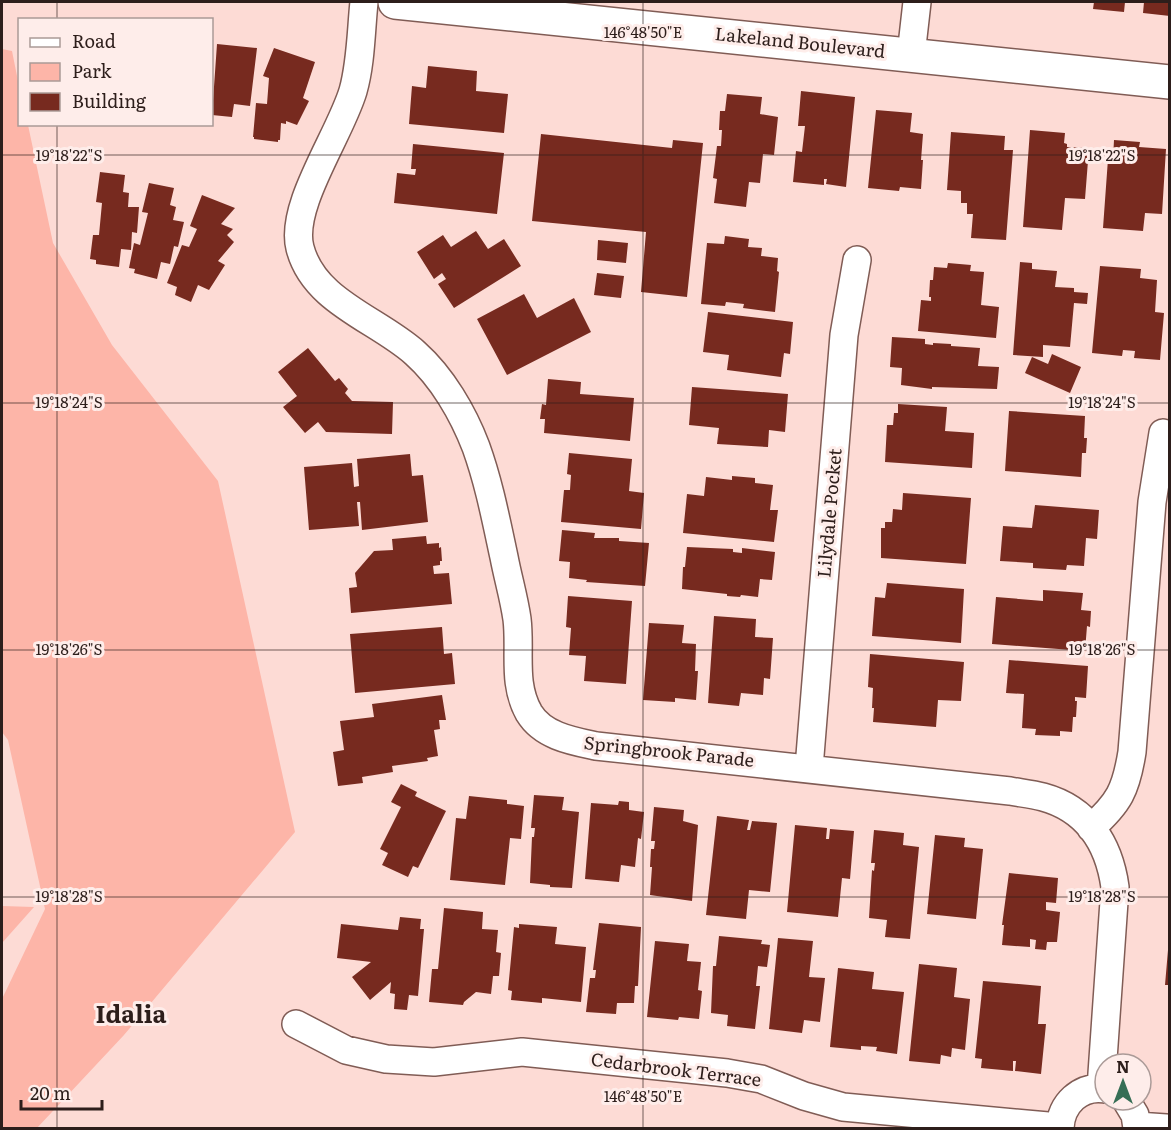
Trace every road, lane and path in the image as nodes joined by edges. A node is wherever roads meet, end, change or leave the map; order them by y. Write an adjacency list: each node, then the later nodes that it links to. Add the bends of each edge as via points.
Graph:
1 (364, 2): 8 (street, Springbrook Parade, via 354,88 346,114 304,201 299,223 300,247 315,280 414,352 460,412 476,447 494,509 517,621 522,697 530,715 547,730 577,742)
2 (396, 2): 4 (street, Lakeland Boulevard)
3 (917, 2): 4 (street)
4 (911, 55): 5 (street, Lakeland Boulevard)
5 (1170, 82)
6 (857, 260): 8 (street, Lilydale Pocket, via 844,335)
7 (1163, 434): 9 (street, via 1152,502 1128,777 1109,812)
8 (809, 768): 9 (street, Springbrook Parade, via 1044,797 1065,806)
9 (1091, 828): 11 (street, Springbrook Parade, via 1105,847 1115,887)
10 (296, 1024): 15 (street, Cedarbrook Terrace, via 346,1050 386,1059 434,1062 522,1052 728,1073 761,1078 843,1107)
11 (1105, 1052)
12 (1093, 1090): 15 (street, via 1077,1095 1068,1104)
13 (1133, 1112): 14 (street)
14 (1137, 1127): 16 (street)
15 (1060, 1128)
16 (1166, 1128)

